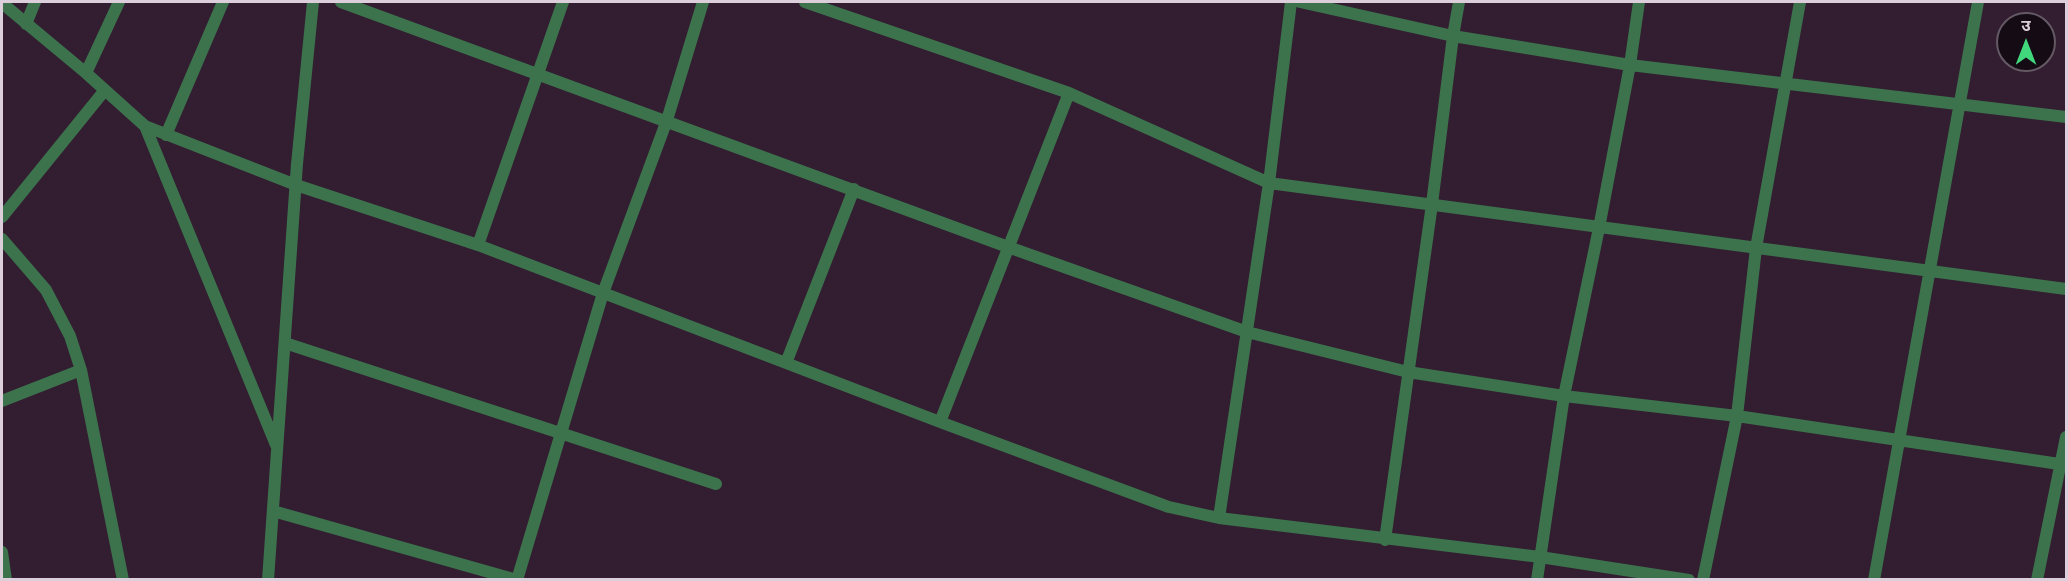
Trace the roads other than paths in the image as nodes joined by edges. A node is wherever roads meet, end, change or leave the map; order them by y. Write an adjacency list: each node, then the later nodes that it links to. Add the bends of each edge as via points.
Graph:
1 (35, 2): 16 (street)
2 (118, 2): 19 (street)
3 (223, 2): 28 (street)
4 (313, 2): 30 (street)
5 (341, 2): 20 (street)
6 (563, 2): 20 (street)
7 (703, 2): 26 (street)
8 (805, 2): 23 (street)
9 (1291, 2): 29 (street)
10 (1300, 2): 17 (street)
11 (1459, 2): 17 (street)
12 (1639, 2): 18 (street)
13 (1800, 2): 21 (street)
14 (1978, 2): 24 (street)
15 (2, 3): 16 (street)
16 (26, 24): 19 (street)
17 (1453, 36): 18 (street); 32 (street)
18 (1630, 65): 21 (street); 34 (street)
19 (86, 73): 22 (street)
20 (538, 73): 26 (street); 36 (street)
21 (1785, 84): 24 (street); 38 (street)
22 (105, 90): 27 (street); 33 (street)
23 (1069, 93): 29 (street); 37 (street)
24 (1959, 104): 25 (street); 39 (street)
25 (2067, 117)
26 (667, 120): 31 (street); 41 (street)
27 (145, 126): 28 (street); 54 (street)
28 (166, 135): 30 (street)
29 (1269, 183): 32 (street); 42 (street)
30 (296, 185): 36 (street); 43 (street)
31 (854, 189): 37 (street); 44 (street)
32 (1432, 204): 34 (street); 46 (street)
33 (2, 217)
34 (1599, 228): 38 (street); 47 (street)
35 (2, 239): 45 (street, via 46,290 70,336)
36 (478, 245): 41 (street)
37 (1008, 247): 42 (street); 50 (street)
38 (1756, 248): 39 (street); 49 (street)
39 (1929, 271): 40 (street); 53 (street)
40 (2067, 289)
41 (603, 293): 44 (street); 51 (street)
42 (1247, 332): 46 (street); 58 (street)
43 (285, 344): 51 (street); 54 (street)
44 (786, 363): 50 (street)
45 (81, 370): 48 (street); 63 (street)
46 (1408, 372): 47 (street); 59 (street)
47 (1564, 396): 49 (street); 61 (street)
48 (2, 401)
49 (1737, 416): 53 (street); 68 (street)
50 (940, 422): 58 (street, via 1169,507)
51 (562, 434): 56 (street); 65 (street)
52 (2067, 437): 55 (street)
53 (1899, 441): 55 (street); 69 (street)
54 (278, 448): 57 (street)
55 (2064, 464): 70 (street)
56 (716, 484)
57 (273, 511): 64 (street); 65 (street)
58 (1219, 518): 59 (street)
59 (1385, 540): 61 (street)
60 (2, 552): 62 (street)
61 (1540, 557): 66 (street); 67 (street)
62 (6, 579)
63 (123, 579)
64 (268, 579)
65 (517, 579)
66 (1537, 579)
67 (1689, 579)
68 (1703, 579)
69 (1874, 579)
70 (2037, 579)

